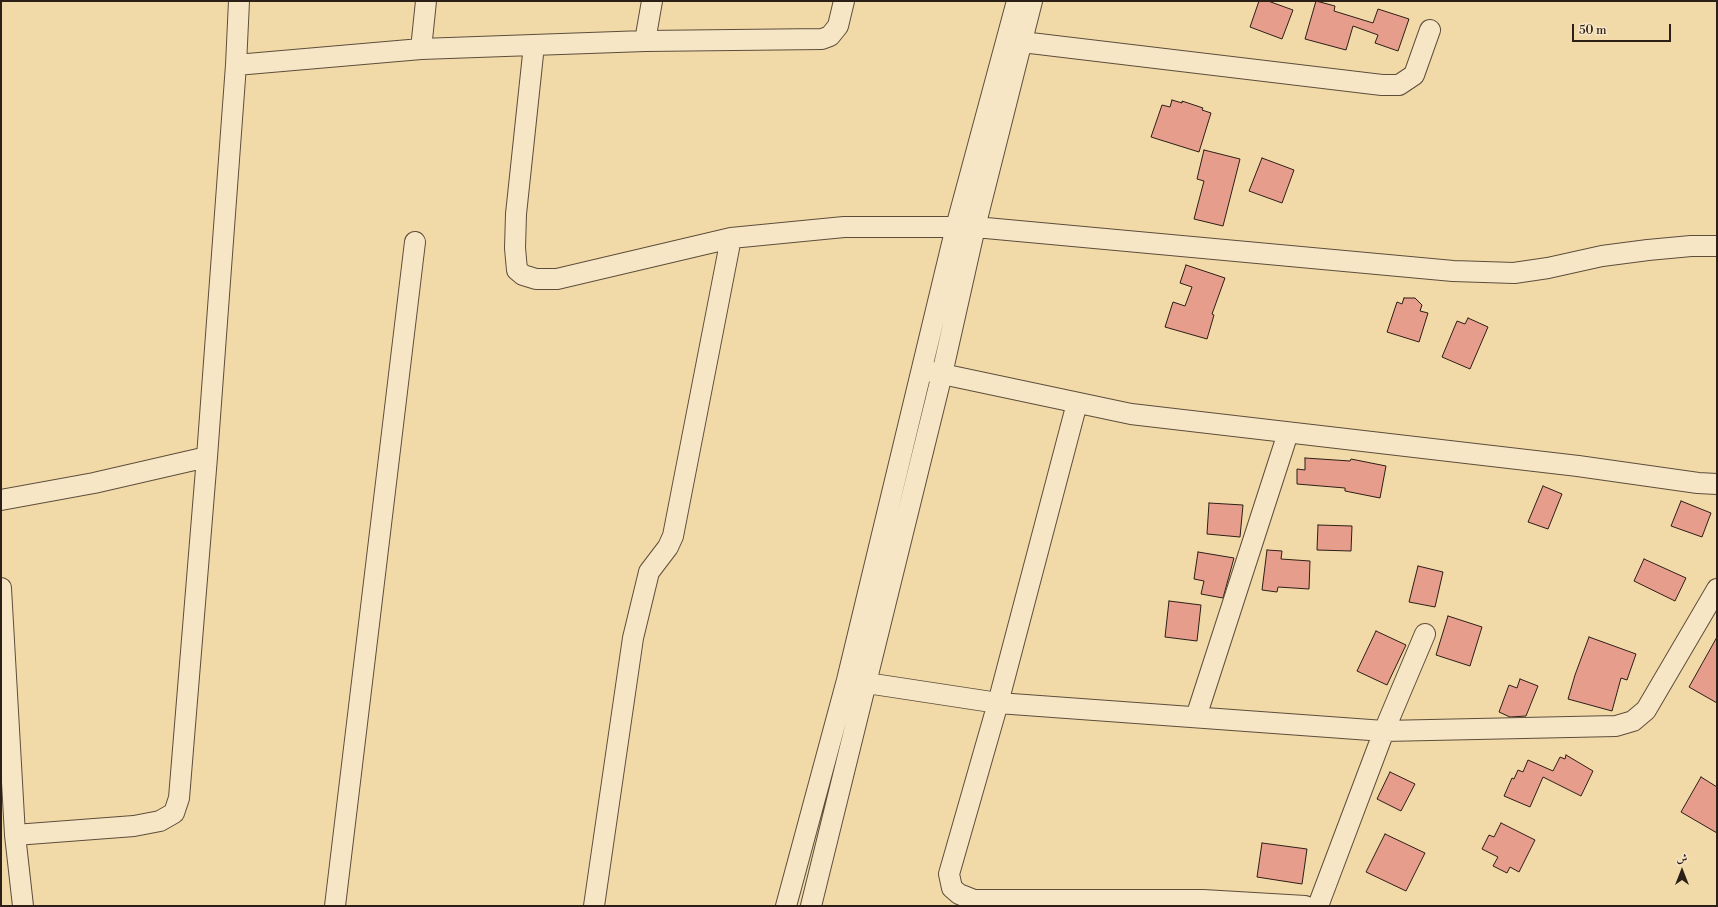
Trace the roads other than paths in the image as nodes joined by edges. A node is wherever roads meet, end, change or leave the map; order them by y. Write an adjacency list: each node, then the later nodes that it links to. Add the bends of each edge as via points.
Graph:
1 (239, 1): 12 (street)
2 (426, 1): 11 (street)
3 (652, 1): 8 (street)
4 (844, 1): 8 (street, via 838,26 830,36 822,39)
5 (1017, 1): 13 (street)
6 (1032, 1): 9 (street)
7 (1430, 30): 9 (street, via 1414,75 1399,85)
8 (645, 41): 10 (street)
9 (1022, 42): 13 (street)
10 (534, 45): 11 (street); 14 (street, via 516,214 517,270 536,279 557,279)
11 (421, 49): 12 (street)
12 (236, 65): 21 (street)
13 (966, 227): 14 (street, via 844,227); 16 (street, via 1453,271 1514,273 1602,256 1691,246); 17 (street); 18 (street)
14 (731, 238): 34 (street, via 673,536 649,572 633,638)
15 (415, 242): 33 (street)
16 (1717, 246)
17 (922, 370): 18 (street); 27 (street)
18 (942, 374): 19 (street); 27 (street)
19 (1076, 403): 20 (street, via 1131,414); 28 (street)
20 (1288, 433): 22 (street); 29 (street)
21 (207, 457): 23 (street, via 94,483); 31 (street, via 180,788 174,813 160,821 134,826)
22 (1717, 484)
23 (1, 500)
24 (1717, 589): 30 (street, via 1646,710 1633,721 1616,726)
25 (1, 596): 31 (street)
26 (1425, 634): 30 (street)
27 (856, 681): 28 (street); 35 (street); 36 (street)
28 (998, 703): 29 (street); 37 (street, via 949,874 952,888 959,894 974,900 1203,900)
29 (1196, 718): 30 (street)
30 (1384, 731): 38 (street)
31 (15, 835): 32 (street)
32 (23, 906)
33 (335, 906)
34 (594, 906)
35 (786, 906)
36 (811, 906)
37 (1305, 906)
38 (1318, 906)

